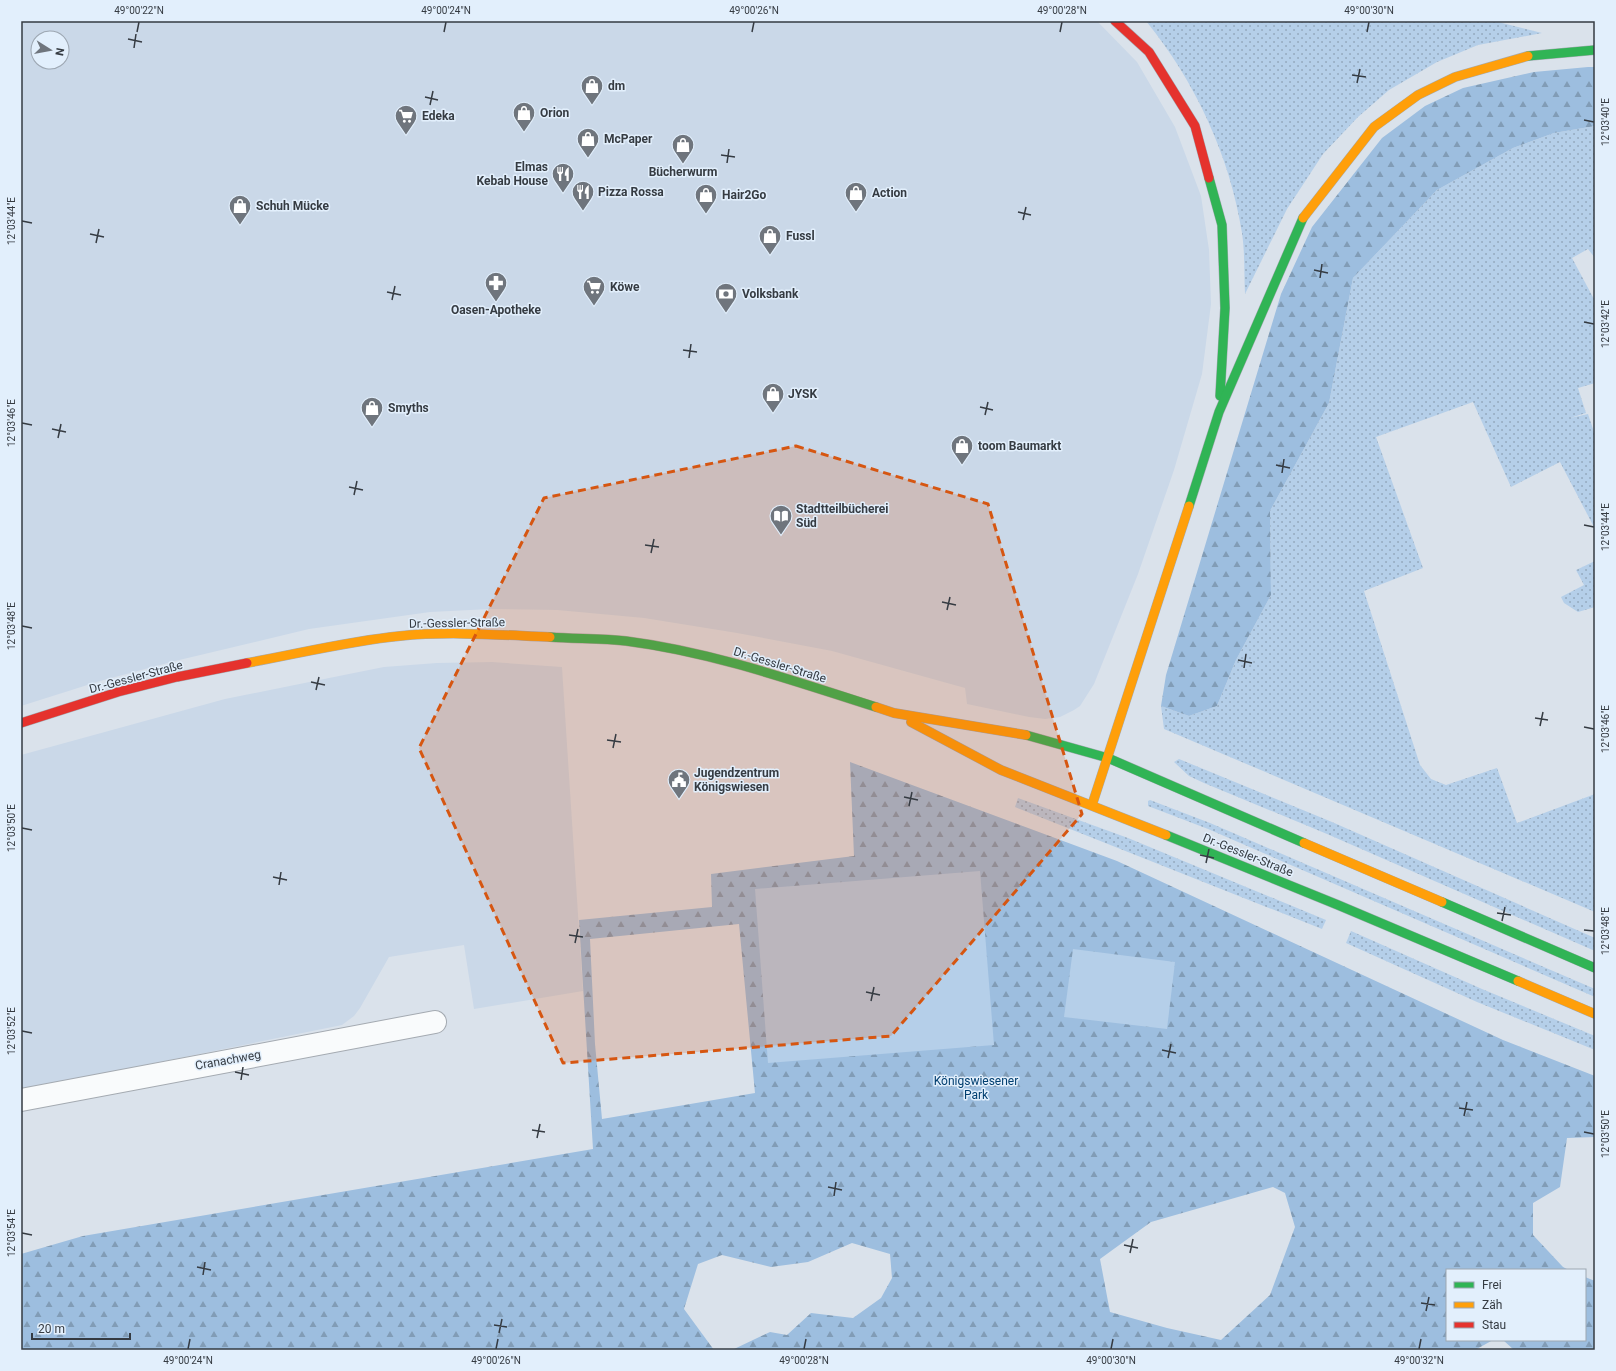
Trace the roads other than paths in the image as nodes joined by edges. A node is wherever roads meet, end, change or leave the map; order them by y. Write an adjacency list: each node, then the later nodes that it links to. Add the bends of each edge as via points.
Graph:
1 (1115, 21): 3 (main road, via 1148,52 1195,126 1222,225 1225,308)
2 (1595, 50): 3 (main road, via 1532,55 1455,77 1418,95 1374,127 1304,216)
3 (1219, 412): 6 (main road)
4 (894, 713): 5 (main road, Dr.-Gessler-Straße, via 743,665 671,649 625,641 458,633 400,636 352,643 185,676 118,692); 6 (main road, Dr.-Gessler-Straße, via 1029,736); 7 (main road, Dr.-Gessler-Straße, via 1001,770)
5 (21, 723)
6 (1108, 758): 7 (main road); 8 (main road, Dr.-Gessler-Straße)
7 (1092, 805): 9 (main road, Dr.-Gessler-Straße, via 1338,905)
8 (1595, 968)
9 (1595, 1014)
10 (436, 1022): 11 (street, Cranachweg)
11 (21, 1100)

